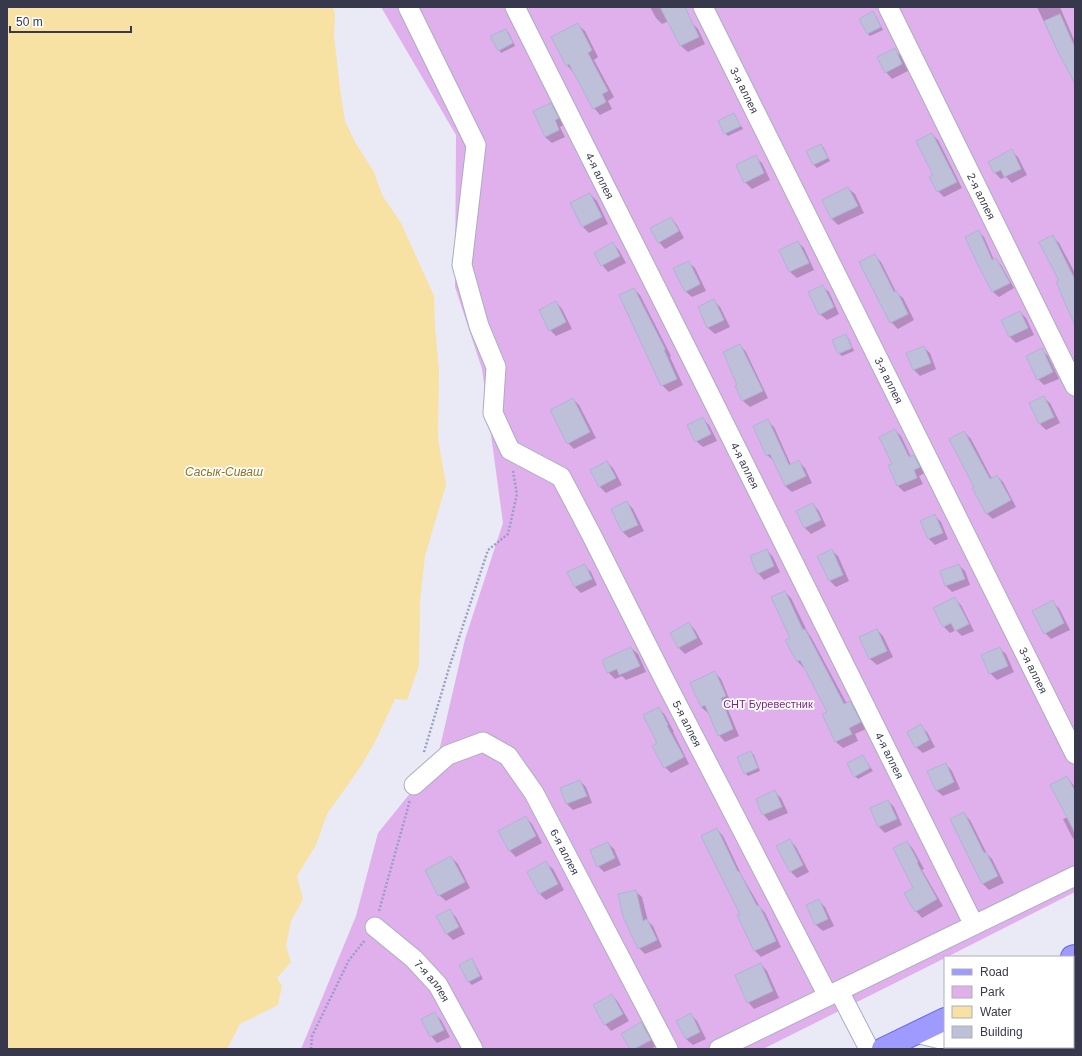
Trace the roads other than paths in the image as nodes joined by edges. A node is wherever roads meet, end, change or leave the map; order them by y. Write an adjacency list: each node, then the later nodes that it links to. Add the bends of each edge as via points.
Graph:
1 (408, 7): 11 (lane, 5-я аллея, via 476,145 462,264 479,326 496,367 492,413 510,449 561,478 592,534 662,675)
2 (515, 7): 9 (lane, 4-я аллея)
3 (703, 7): 6 (lane, 3-я аллея)
4 (888, 7): 5 (lane, 2-я аллея)
5 (1075, 386)
6 (1075, 754)
7 (414, 785): 17 (lane, 6-я аллея, via 448,755 483,742 508,756 534,793)
8 (1075, 876): 9 (lane)
9 (974, 925): 11 (lane)
10 (375, 926): 16 (lane, 7-я аллея, via 414,959 438,985)
11 (834, 993): 18 (lane); 19 (lane, 5-я аллея)
12 (944, 1019): 13 (main road)
13 (916, 1033): 14 (lane); 20 (main road)
14 (944, 1040)
15 (974, 1048): 21 (lane)
16 (473, 1049)
17 (668, 1049)
18 (719, 1049)
19 (869, 1049)
20 (883, 1049)
21 (985, 1049)

